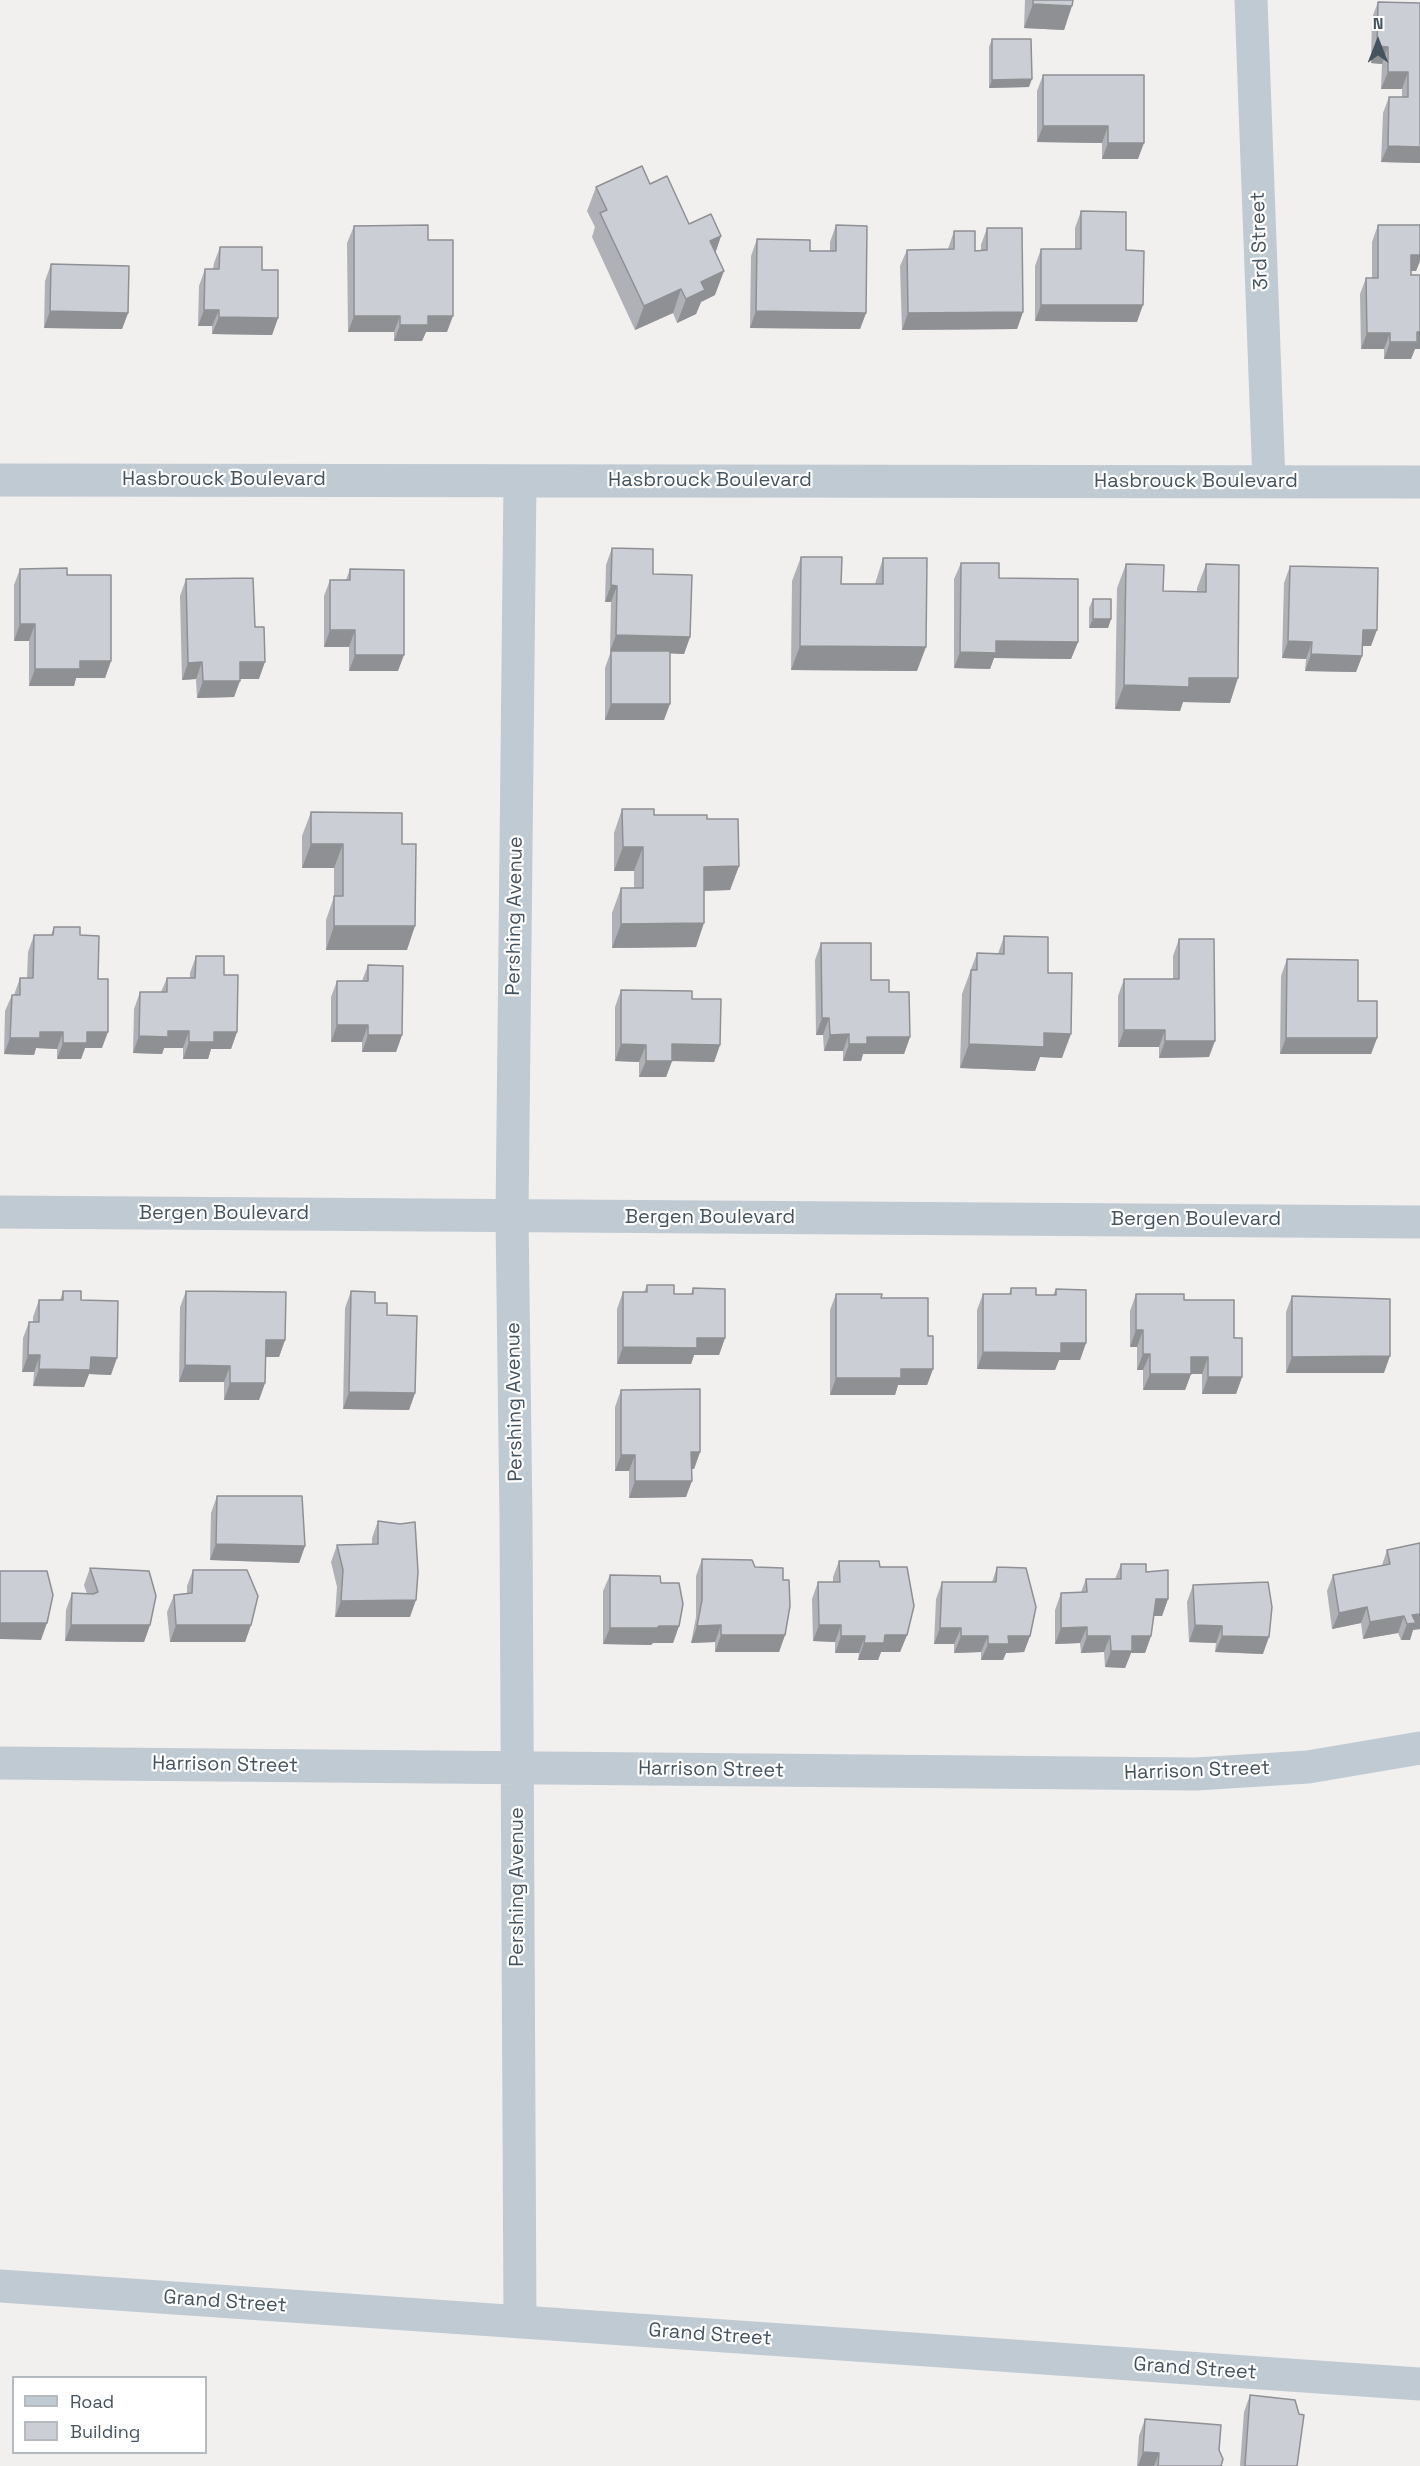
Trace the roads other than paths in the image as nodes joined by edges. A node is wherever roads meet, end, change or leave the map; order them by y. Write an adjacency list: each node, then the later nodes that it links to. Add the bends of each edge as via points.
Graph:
1 (1251, 0): 4 (street, 3rd Street)
2 (0, 480): 3 (street, Hasbrouck Boulevard)
3 (520, 481): 4 (street, Hasbrouck Boulevard); 7 (street, Pershing Avenue)
4 (1269, 482): 5 (street, Hasbrouck Boulevard)
5 (1420, 482)
6 (0, 1212): 7 (street, Bergen Boulevard)
7 (512, 1217): 8 (street, Bergen Boulevard); 11 (street, Pershing Avenue)
8 (1420, 1222)
9 (1420, 1748): 11 (street, Harrison Street, via 1308,1767 1196,1774)
10 (0, 1763): 11 (street, Harrison Street)
11 (517, 1768): 13 (street, Pershing Avenue)
12 (0, 2286): 13 (street, Grand Street)
13 (520, 2322): 14 (street, Grand Street)
14 (1420, 2385)

